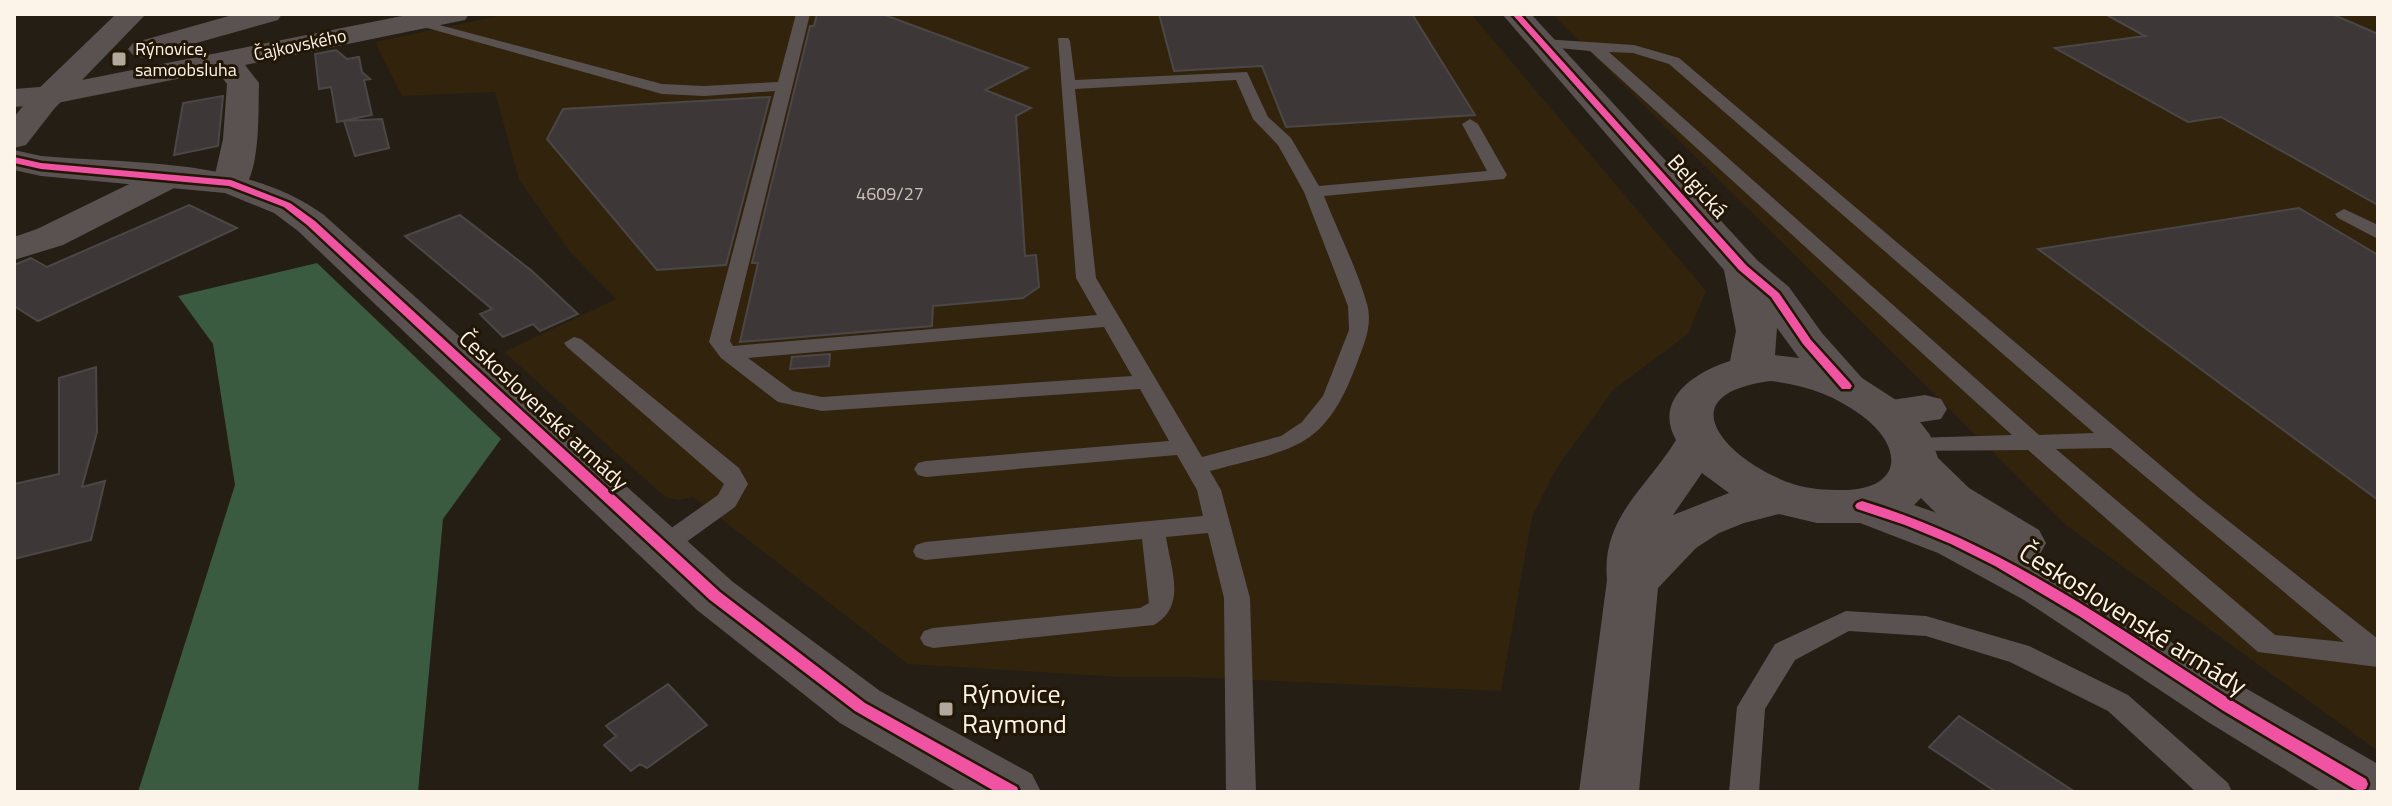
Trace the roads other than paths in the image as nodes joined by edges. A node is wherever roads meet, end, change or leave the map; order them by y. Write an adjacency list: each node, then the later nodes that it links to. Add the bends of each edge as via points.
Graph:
1 (132, 14): 11 (street)
2 (268, 14): 9 (street)
3 (455, 14): 6 (street, Čajkovského)
4 (803, 14): 15 (lane)
5 (1516, 14): 8 (street, Belgická)
6 (413, 22): 12 (street, Čajkovského); 15 (lane, via 652,87 704,91)
7 (1063, 41): 14 (lane)
8 (1543, 43): 10 (lane); 27 (street, Belgická)
9 (164, 45): 11 (street); 13 (street)
10 (1594, 46): 36 (lane, via 1634,49 1674,61); 37 (lane)
11 (90, 56): 16 (street)
12 (225, 61): 13 (street, Čajkovského); 22 (street, via 243,83)
13 (141, 76): 16 (street, Čajkovského)
14 (1067, 85): 23 (lane, via 1242,75 1261,119 1285,142); 28 (lane, via 1086,278)
15 (784, 86): 30 (lane, via 719,342)
16 (52, 95): 17 (street, Čajkovského); 19 (street)
17 (14, 98)
18 (1470, 124): 23 (lane, via 1498,175)
19 (14, 138)
20 (14, 160): 21 (street, Československé armády)
21 (172, 176): 22 (street, Československé armády); 26 (street, via 75,226)
22 (231, 183): 44 (street, Československé armády, via 287,205 311,223)
23 (1313, 192): 38 (lane, via 1358,306 1359,330 1333,398 1310,427 1289,442)
24 (2344, 214): 25 (lane)
25 (2378, 233)
26 (14, 249)
27 (1743, 268): 31 (street, Belgická, via 1759,335); 33 (street, Belgická, via 1775,295)
28 (1109, 320): 30 (lane); 32 (lane)
29 (574, 343): 44 (lane, via 731,474 736,484 727,501)
30 (728, 353): 32 (lane, via 786,397 822,404)
31 (1748, 369): 33 (street, via 1796,371); 35 (street, via 1710,382 1698,393 1692,423)
32 (1146, 382): 38 (lane)
33 (1846, 386): 34 (street, Československé armády)
34 (1910, 433): 37 (lane); 41 (street, via 1911,478 1901,491); 49 (street, Československé armády, via 1952,500 2241,681)
35 (1699, 440): 40 (street, via 1731,472); 46 (street, via 1632,537)
36 (2117, 440): 37 (lane); 48 (lane)
37 (2036, 445): 48 (lane, via 2268,645)
38 (1189, 457): 39 (lane); 42 (lane, via 1209,490)
39 (926, 469)
40 (1780, 497): 41 (street); 46 (street, via 1693,525)
41 (1862, 506): 49 (street, Československé armády, via 1907,519 2011,566)
42 (1217, 523): 43 (lane); 51 (lane, via 1237,598)
43 (1153, 529): 45 (lane); 47 (lane, via 1162,604 1154,614)
44 (662, 547): 50 (street, Československé armády, via 715,596 860,707)
45 (925, 551)
46 (1633, 580): 52 (street)
47 (933, 638)
48 (2378, 655)
49 (2366, 788)
50 (1011, 792)
51 (1241, 792)
52 (1609, 792)
53 (1744, 792): 54 (lane, via 1751,707 1785,652 1846,621 1926,626 2019,654 2118,703)
54 (2217, 792)

